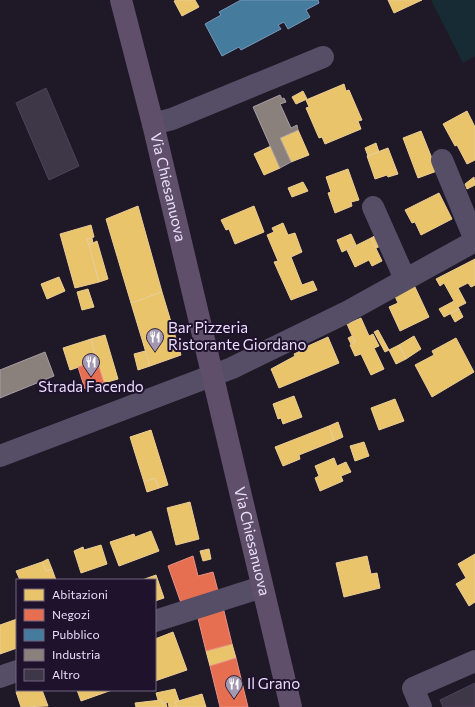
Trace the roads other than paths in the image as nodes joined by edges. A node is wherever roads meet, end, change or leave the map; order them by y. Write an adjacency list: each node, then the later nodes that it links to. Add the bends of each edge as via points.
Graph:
1 (121, 0): 3 (main road, Via Chiesanuova)
2 (323, 57): 3 (street, via 172,119)
3 (153, 124): 8 (main road, Via Chiesanuova)
4 (442, 160): 6 (street)
5 (373, 207): 7 (street)
6 (475, 240): 7 (street)
7 (405, 279): 8 (street, via 345,312)
8 (212, 376): 9 (street); 10 (main road, Via Chiesanuova)
9 (0, 456)
10 (262, 587): 11 (street); 15 (main road, Via Chiesanuova)
11 (156, 621)
12 (475, 661): 16 (street, via 413,688)
13 (16, 671): 14 (street)
14 (0, 677)
15 (291, 707)
16 (421, 707)

